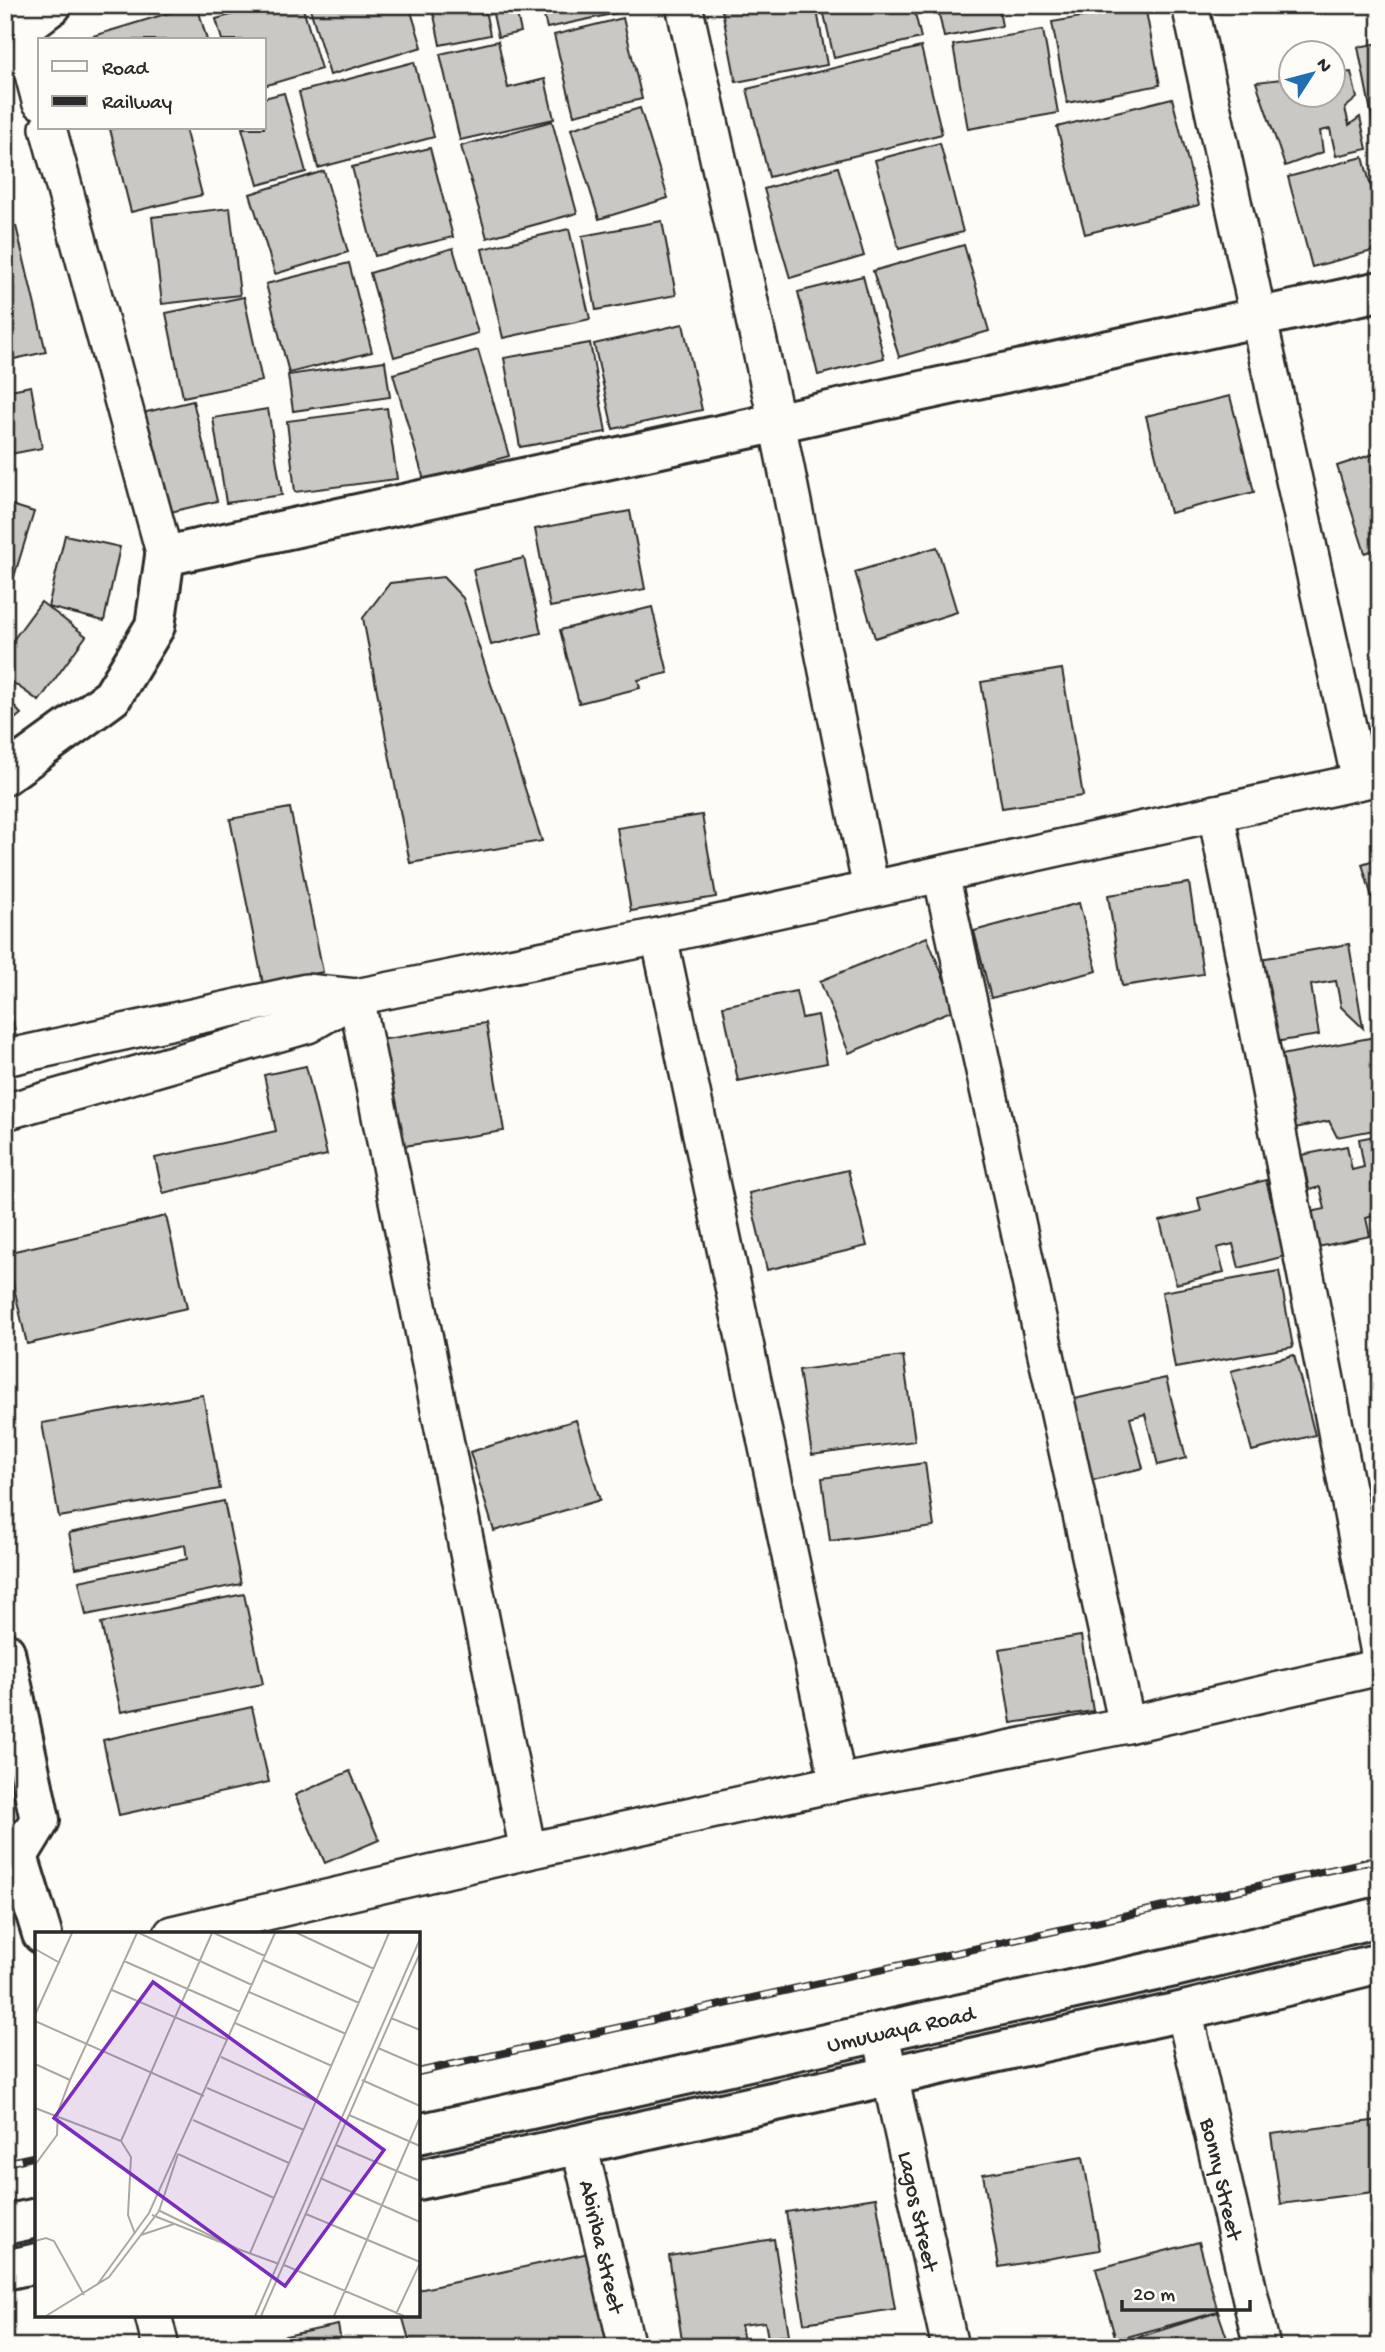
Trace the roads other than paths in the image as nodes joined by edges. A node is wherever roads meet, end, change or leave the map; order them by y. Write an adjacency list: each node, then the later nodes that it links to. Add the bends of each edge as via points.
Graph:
1 (52, 5): 4 (street)
2 (684, 5): 9 (street)
3 (1190, 5): 8 (street)
4 (14, 27): 5 (street)
5 (38, 95)
6 (49, 130): 10 (street)
7 (1380, 291): 8 (street)
8 (1258, 317): 9 (street); 12 (street)
9 (777, 423): 10 (street); 15 (street)
10 (165, 556): 11 (street, via 155,626 112,697)
11 (5, 775)
12 (1370, 779): 13 (street)
13 (1216, 813): 14 (street); 21 (street)
14 (941, 874): 15 (street); 23 (street)
15 (871, 889): 16 (street)
16 (659, 936): 17 (street); 24 (street)
17 (356, 997): 18 (street, via 306,992); 19 (street, via 308,1026); 26 (street)
18 (5, 1058)
19 (5, 1112)
20 (5, 1652): 25 (street, via 40,1820)
21 (1380, 1658)
22 (1380, 1667): 23 (street)
23 (1127, 1725): 24 (street)
24 (838, 1783): 26 (street)
25 (12, 1850): 28 (street)
26 (528, 1851): 29 (street)
27 (1380, 1917): 32 (street, Umuwaya Road)
28 (41, 1932)
29 (181, 1932)
30 (1380, 1963): 31 (street, Umuwaya Road)
31 (1184, 2011): 33 (street, Umuwaya Road); 45 (street, Bonny Street)
32 (880, 2031): 33 (street, Lagos Street); 34 (street, Umuwaya Road)
33 (891, 2075): 35 (street, Umuwaya Road); 44 (street, Lagos Street)
34 (420, 2134)
35 (579, 2144): 36 (street, Umuwaya Road); 43 (street, Abiriba Street)
36 (420, 2180)
37 (35, 2218): 38 (street)
38 (5, 2225)
39 (35, 2263): 40 (street)
40 (5, 2270)
41 (154, 2317): 42 (street)
42 (161, 2347)
43 (627, 2347)
44 (950, 2347)
45 (1262, 2347)

